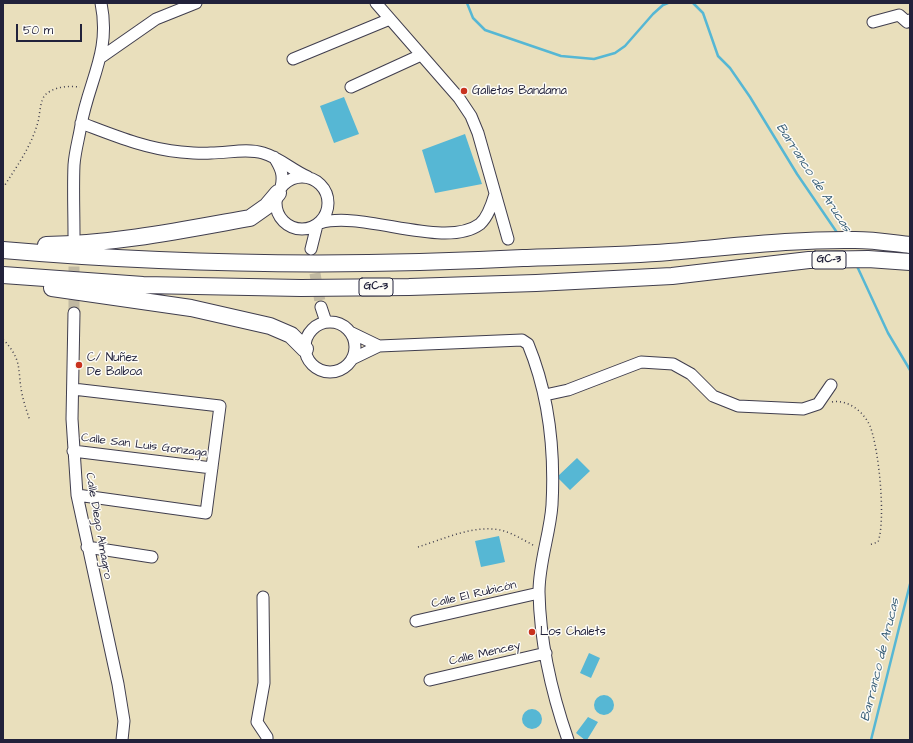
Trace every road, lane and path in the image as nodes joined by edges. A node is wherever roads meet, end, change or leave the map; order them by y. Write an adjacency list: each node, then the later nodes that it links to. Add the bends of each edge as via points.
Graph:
1 (101, 3): 8 (street, via 105,22)
2 (196, 3): 8 (street, via 156,19)
3 (376, 3): 4 (street)
4 (390, 19): 7 (street); 9 (street)
5 (910, 20): 6 (street, via 907,22 899,15)
6 (873, 22)
7 (421, 54): 11 (street); 20 (street, via 471,116)
8 (100, 58): 10 (street)
9 (293, 60)
10 (92, 87): 12 (street); 18 (path, via 64,86 50,91 44,97 28,149)
11 (350, 87)
12 (87, 105): 13 (street); 14 (street)
13 (81, 123): 14 (street); 15 (street)
14 (100, 130): 15 (street); 16 (street, via 152,147 178,152 262,152)
15 (78, 143): 25 (street, via 74,164)
16 (274, 157): 17 (street); 19 (street, via 281,168 283,178)
17 (308, 178): 19 (street, via 293,178); 21 (street, via 322,186)
18 (3, 188)
19 (280, 190): 24 (street, via 276,201 279,216 290,227); 28 (highway, via 267,206 250,218 79,244)
20 (495, 194): 22 (street, via 491,208 480,223 458,232 410,230); 27 (street)
21 (329, 201): 22 (street); 23 (street, via 328,209)
22 (354, 221): 23 (street, via 333,219)
23 (319, 224): 24 (street, via 311,228); 24 (street, via 310,249)
24 (298, 229)
25 (74, 235)
26 (910, 235): 29 (highway, via 809,230 768,233)
27 (508, 239)
28 (3, 243)
29 (744, 244): 30 (highway, GC-3, via 858,240); 31 (highway, GC-3, via 668,252 477,261 383,262 168,262)
30 (910, 245)
31 (3, 250)
32 (910, 262): 33 (highway, GC-3, via 868,259 809,260 672,276 536,283 301,288 143,285)
33 (3, 275)
34 (3, 282): 41 (highway, via 191,308 270,326 292,335)
35 (321, 307): 37 (street)
36 (74, 313): 44 (street, Calle Diego Almagro)
37 (326, 322): 38 (street, via 340,324); 41 (street, via 312,328)
38 (350, 332): 40 (street); 42 (street, via 355,345)
39 (3, 339): 47 (path, via 13,350 18,361 22,393)
40 (379, 346): 42 (street); 45 (street, via 522,340 528,344 532,353)
41 (304, 349): 42 (street, via 311,363 324,371 340,370)
42 (352, 359)
43 (831, 385): 46 (street)
44 (74, 389): 48 (street, Calle Diego Almagro); 49 (street, via 220,406)
45 (545, 395): 46 (street, via 568,390 641,362 658,362 674,364 691,374 713,396 738,406 803,409); 54 (street, via 552,441 552,498)
46 (818, 404): 51 (path, via 835,401 848,403 861,412 870,426 880,485 881,532 878,542)
47 (30, 421)
48 (72, 451): 49 (street, Calle San Luis Gonzaga); 50 (street, Calle Diego Almagro)
49 (212, 468): 50 (street, via 206,512)
50 (77, 495): 52 (street, Calle Diego Almagro)
51 (869, 545)
52 (87, 547): 55 (street); 61 (street, Calle Diego Almagro, via 123,713)
53 (418, 547): 54 (path, via 468,532 489,529 504,531)
54 (544, 550): 56 (street)
55 (152, 557)
56 (539, 593): 58 (street, Calle El Rubicón); 59 (street)
57 (263, 597): 62 (street, via 264,683 257,722 268,736)
58 (416, 621)
59 (546, 653): 60 (street, Calle Mencey); 63 (street, via 559,713)
60 (430, 680)
61 (122, 740)
62 (267, 740)
63 (568, 740)

